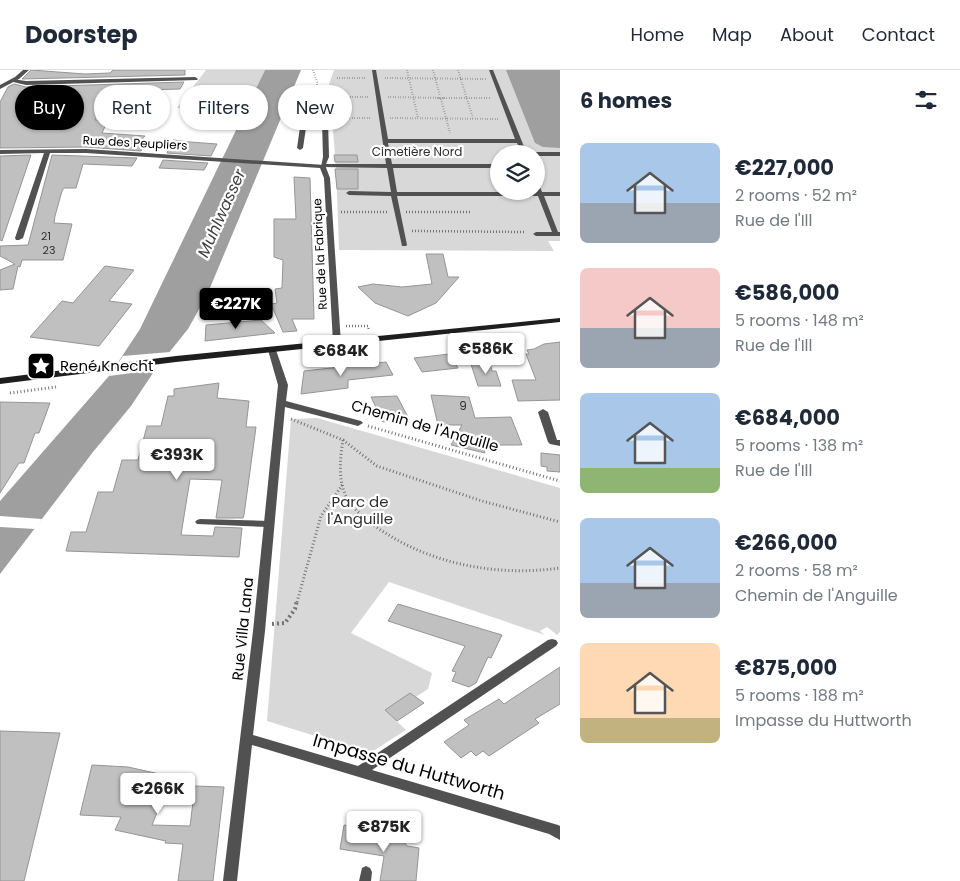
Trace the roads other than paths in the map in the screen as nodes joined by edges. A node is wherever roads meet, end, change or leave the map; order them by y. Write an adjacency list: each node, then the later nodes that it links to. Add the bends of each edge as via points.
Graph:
1 (26, 70): 5 (street)
2 (374, 70): 7 (lane)
3 (491, 70): 8 (lane)
4 (195, 79): 5 (street)
5 (12, 81): 6 (street)
6 (0, 87)
7 (386, 141): 8 (lane); 16 (lane)
8 (518, 141): 9 (lane)
9 (520, 145)
10 (300, 148): 15 (lane, via 304,120 316,117 325,120 326,157)
11 (48, 151): 12 (street, Rue des Peupliers); 15 (street, Rue des Peupliers); 26 (street)
12 (0, 152)
13 (545, 154): 14 (lane)
14 (560, 154)
15 (323, 166): 16 (lane); 29 (street, Rue de la Fabrique, via 327,178)
16 (390, 166): 17 (lane); 19 (lane)
17 (490, 167)
18 (349, 193): 19 (lane)
19 (394, 194): 20 (lane); 27 (lane)
20 (490, 194)
21 (545, 194): 22 (lane)
22 (560, 194)
23 (543, 200): 25 (lane)
24 (536, 234): 25 (lane)
25 (558, 234)
26 (19, 238)
27 (404, 245)
28 (560, 320): 29 (main road)
29 (337, 343): 30 (main road)
30 (272, 350): 31 (main road); 32 (street, Rue Villa Lana, via 283,385)
31 (0, 380)
32 (281, 403): 34 (street, Chemin de l'Anguille); 37 (street, Rue Villa Lana)
33 (543, 412): 35 (street, via 553,442)
34 (358, 423)
35 (560, 443)
36 (200, 522): 37 (lane)
37 (269, 524): 39 (street, Rue Villa Lana)
38 (552, 643): 40 (street)
39 (246, 738): 40 (street, Impasse du Huttworth); 42 (street)
40 (360, 772): 41 (street, Impasse du Huttworth, via 553,829)
41 (560, 834)
42 (230, 881)

